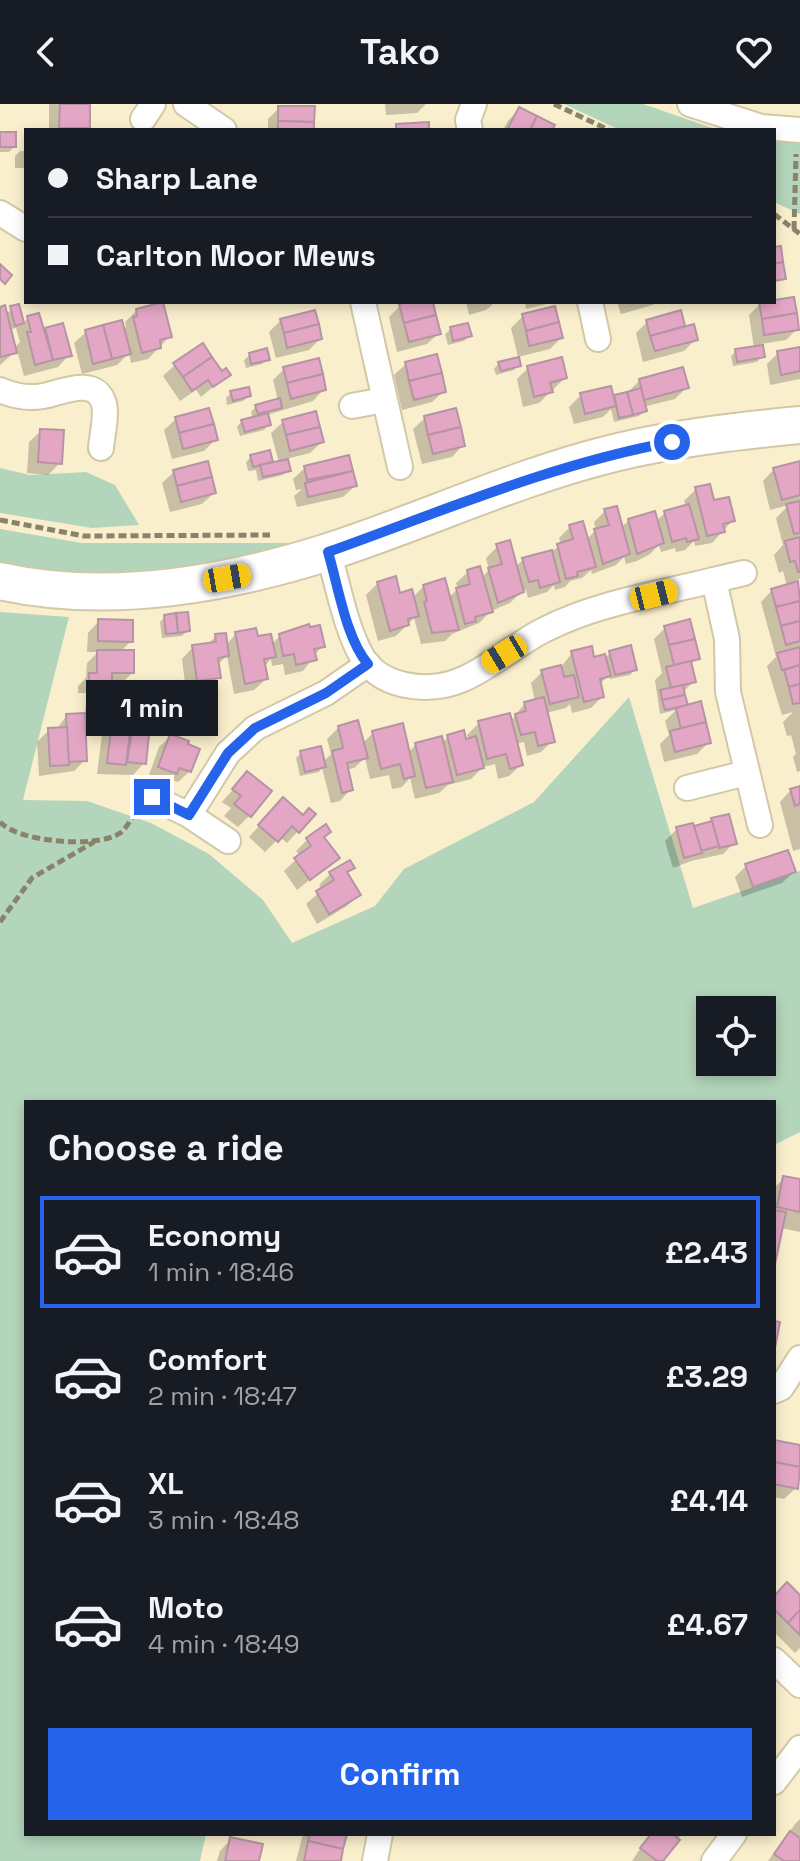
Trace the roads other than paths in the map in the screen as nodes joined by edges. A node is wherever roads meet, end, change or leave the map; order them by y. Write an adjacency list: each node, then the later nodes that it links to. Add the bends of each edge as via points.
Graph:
1 (186, 104): 4 (street)
2 (474, 104): 5 (street)
3 (690, 104): 6 (street)
4 (221, 128)
5 (470, 128)
6 (773, 128)
7 (776, 128): 8 (street)
8 (798, 130)
9 (0, 213): 10 (street)
10 (24, 228)
11 (363, 304): 15 (street)
12 (590, 304): 13 (street)
13 (598, 339)
14 (0, 390): 18 (street, via 16,397 76,386 96,392 104,404)
15 (384, 400): 16 (street); 19 (street)
16 (352, 406)
17 (800, 425): 20 (street, via 614,453)
18 (101, 448)
19 (400, 467)
20 (328, 552): 23 (street, via 257,573 168,588 83,591); 24 (street, via 354,639)
21 (744, 573): 22 (street)
22 (714, 580): 24 (street, via 557,624 462,680 436,688 410,688); 25 (street, via 727,639 728,692)
23 (0, 581)
24 (368, 664): 28 (street, via 326,693 255,728 228,753)
25 (746, 773): 26 (street); 29 (street)
26 (687, 788)
27 (152, 797): 28 (street)
28 (189, 815): 30 (street)
29 (760, 825)
30 (228, 841)
31 (800, 1358): 32 (street)
32 (776, 1390)
33 (776, 1662): 34 (street)
34 (800, 1685)
35 (800, 1748): 36 (street)
36 (776, 1779)
37 (380, 1836): 39 (street)
38 (733, 1836): 40 (street)
39 (375, 1861)
40 (714, 1861)

